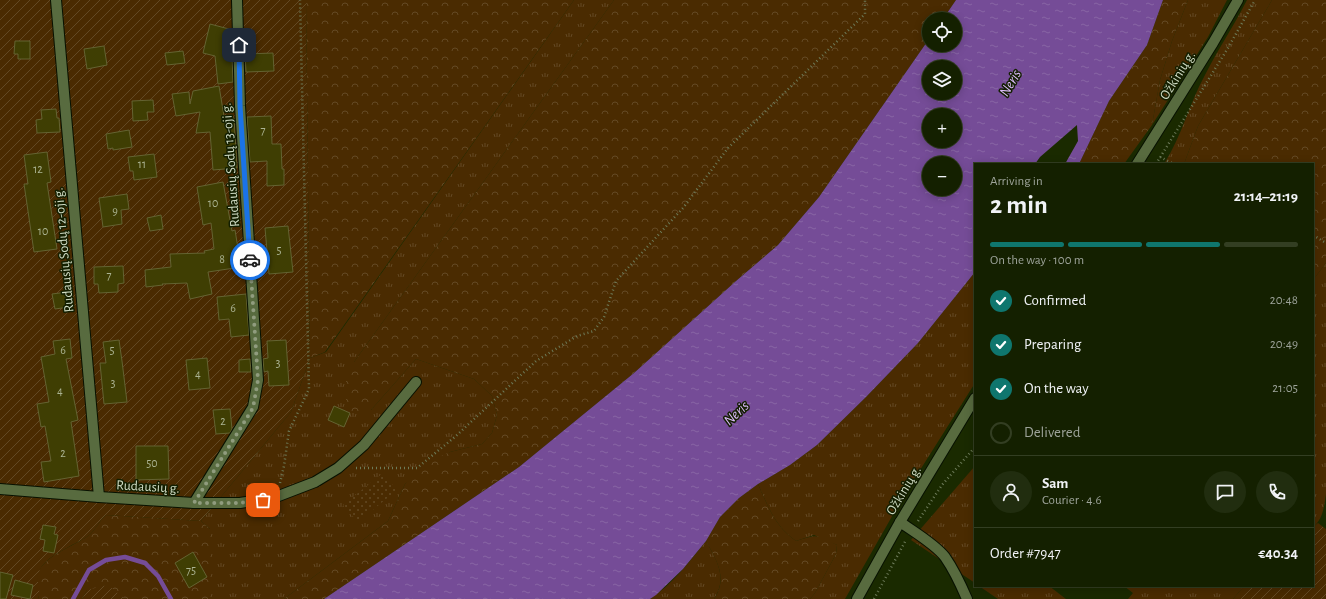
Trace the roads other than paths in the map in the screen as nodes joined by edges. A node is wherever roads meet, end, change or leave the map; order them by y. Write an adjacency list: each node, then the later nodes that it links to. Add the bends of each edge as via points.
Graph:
1 (56, 0): 8 (street, Rudausių Sodų 12-oji g.)
2 (237, 0): 9 (street, Rudausių Sodų 13-oji g., via 240,106 258,380 253,408)
3 (1238, 0): 4 (street, Ožkinių g.)
4 (1138, 163)
5 (416, 382): 9 (street, Rudausių g., via 364,445 338,468 315,482 276,497 240,503)
6 (974, 400): 10 (street, Ožkinių g.)
7 (0, 489): 8 (street, Rudausių g.)
8 (98, 497): 9 (street, Rudausių g.)
9 (194, 503)
10 (900, 522): 11 (street, Ožkinių g.); 12 (street, via 944,556)
11 (857, 599)
12 (967, 599)

